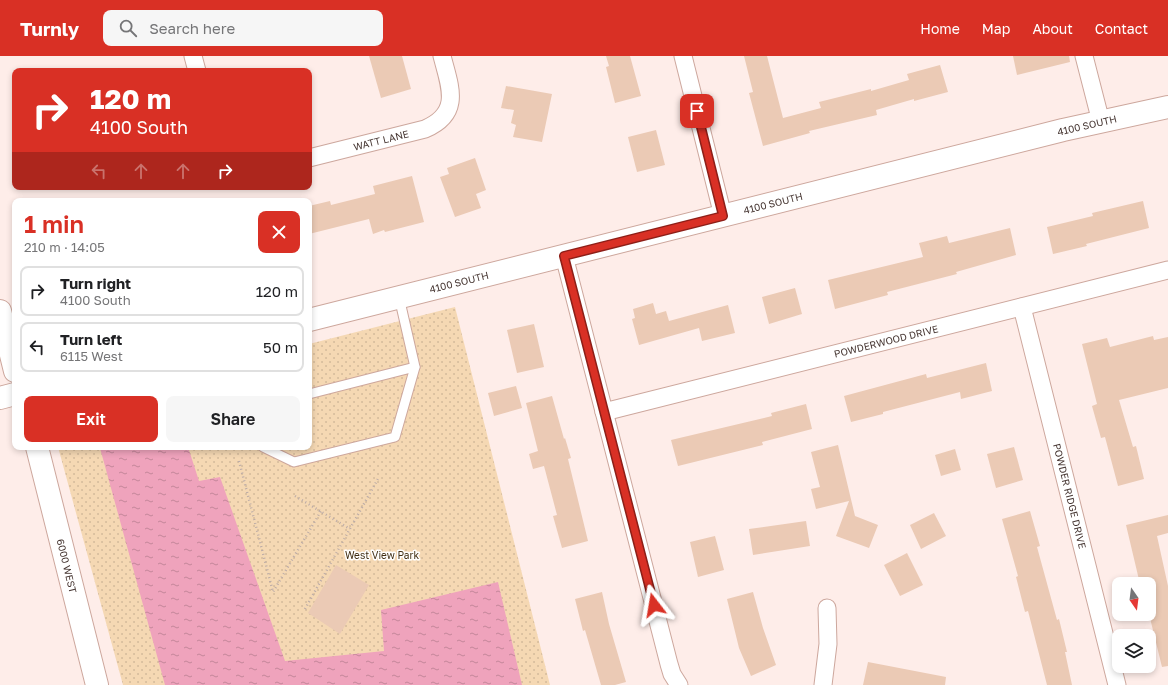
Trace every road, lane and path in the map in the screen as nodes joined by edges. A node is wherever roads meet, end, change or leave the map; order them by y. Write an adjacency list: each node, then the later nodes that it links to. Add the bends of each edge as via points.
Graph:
1 (193, 56): 5 (street)
2 (442, 56): 8 (street, WATT LANE, via 451,94 450,107 438,122 425,129)
3 (683, 56): 9 (street)
4 (1084, 56): 7 (street)
5 (196, 68)
6 (1168, 107): 7 (main road, 4100 SOUTH)
7 (1101, 122): 9 (main road, 4100 SOUTH)
8 (312, 157)
9 (723, 216): 10 (main road, 4100 SOUTH)
10 (564, 256): 12 (main road, 4100 SOUTH); 21 (street)
11 (1168, 270): 13 (street, POWDERWOOD DRIVE)
12 (399, 298): 15 (main road, 4100 SOUTH); 17 (lane)
13 (1022, 307): 21 (street, POWDERWOOD DRIVE); 34 (street, POWDER RIDGE DRIVE)
14 (0, 311): 16 (main road)
15 (312, 319)
16 (12, 359)
17 (415, 367): 18 (lane); 23 (lane, via 395,437 294,462)
18 (312, 393)
19 (12, 395): 20 (main road)
20 (0, 398)
21 (604, 412): 32 (street, via 669,664)
22 (38, 450): 31 (main road, 6000 WEST)
23 (269, 450)
24 (239, 461): 27 (path, via 273,592)
25 (379, 476): 28 (path)
26 (295, 496): 27 (path)
27 (321, 511): 28 (path)
28 (350, 528): 30 (path)
29 (827, 608): 33 (street, via 828,644)
30 (305, 610)
31 (97, 685)
32 (679, 685)
33 (823, 685)
34 (1117, 685)

